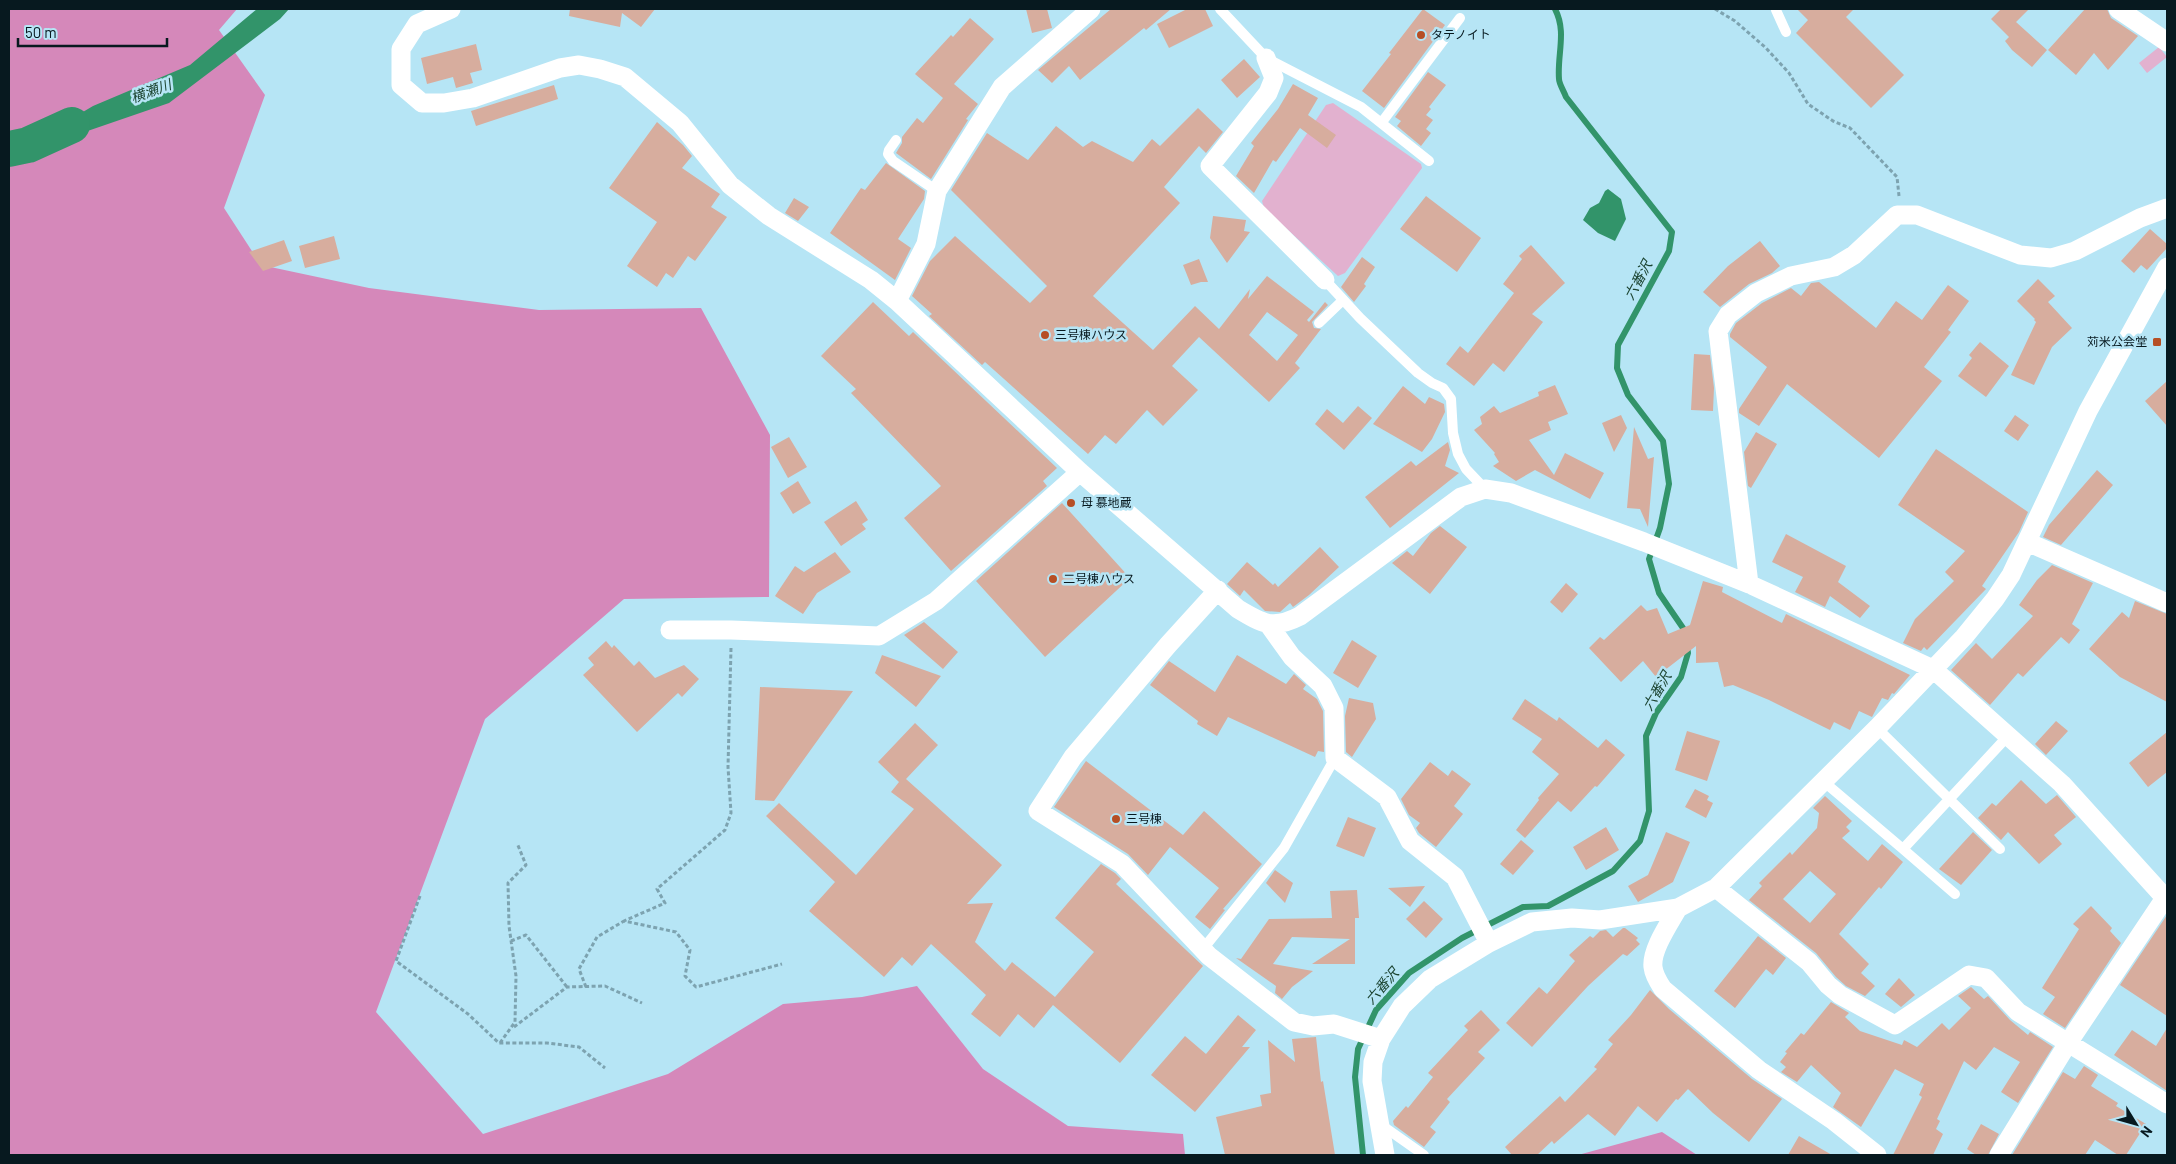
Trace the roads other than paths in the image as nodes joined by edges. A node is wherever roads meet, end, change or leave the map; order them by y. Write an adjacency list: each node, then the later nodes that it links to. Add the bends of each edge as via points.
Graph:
1 (450, 9): 18 (street, via 417,24 401,49 401,85 422,103 473,98 560,68 579,65 625,77 680,123 730,185 769,216 871,280)
2 (1091, 9): 13 (street, via 1002,88)
3 (1220, 9): 9 (lane)
4 (2118, 9): 8 (street)
5 (1776, 10): 7 (lane)
6 (1460, 18): 10 (lane)
7 (1786, 32)
8 (2167, 42)
9 (1266, 58): 10 (lane, via 1362,107); 16 (street, via 1274,78 1268,92 1210,166)
10 (1382, 122): 12 (lane)
11 (896, 140): 13 (lane, via 888,154 893,161)
12 (1429, 161)
13 (937, 191): 18 (street, via 926,244)
14 (2167, 208): 23 (street, via 2075,251 2051,258 2020,255 1918,214 1897,215 1854,255 1834,267 1791,276 1756,293 1728,315 1718,331)
15 (2167, 267): 22 (street, via 2088,411)
16 (1325, 280): 17 (lane)
17 (1342, 300): 19 (lane); 21 (lane, via 1418,372 1442,388 1450,399 1452,433 1458,454 1466,470)
18 (897, 301): 20 (street)
19 (1319, 323)
20 (1080, 472): 24 (street); 27 (street, via 936,601 886,633 869,636)
21 (1485, 489): 23 (street, via 1510,493); 26 (street, via 1461,497 1300,616 1286,623)
22 (2027, 542): 25 (street); 28 (street, via 1995,600)
23 (1749, 584): 28 (street)
24 (1218, 590): 26 (street, via 1238,609); 41 (street, via 1073,757 1038,811 1122,864)
25 (2167, 603)
26 (1270, 625): 31 (street, via 1292,657 1323,686 1334,708)
27 (670, 630)
28 (1933, 669): 29 (street); 30 (street)
29 (1877, 728): 32 (street); 33 (lane)
30 (2007, 737): 33 (lane); 38 (street, via 2062,784)
31 (1335, 758): 40 (street, via 1387,797 1410,841 1455,877); 41 (lane, via 1284,848)
32 (1823, 781): 34 (lane); 36 (street)
33 (1950, 799): 34 (lane); 35 (lane)
34 (1903, 849): 37 (lane)
35 (2000, 849)
36 (1716, 888): 39 (street); 43 (street, via 1809,962 1840,995 1882,1020 1896,1025 1969,975 1978,976 1986,978 2018,1012)
37 (1955, 894)
38 (2166, 899): 43 (street)
39 (1678, 908): 40 (street, via 1600,920 1572,918 1532,922); 48 (street, via 1658,944 1652,966 1663,989 1759,1070)
40 (1487, 939): 42 (street, via 1430,979 1402,1006)
41 (1203, 949): 42 (street, via 1294,1022 1312,1026 1334,1024)
42 (1381, 1039): 45 (street, via 1373,1062 1372,1081)
43 (2068, 1043): 44 (street); 49 (street)
44 (2167, 1104)
45 (1380, 1124): 46 (street); 47 (lane)
46 (1385, 1155)
47 (1424, 1155)
48 (1877, 1155)
49 (1998, 1155)

